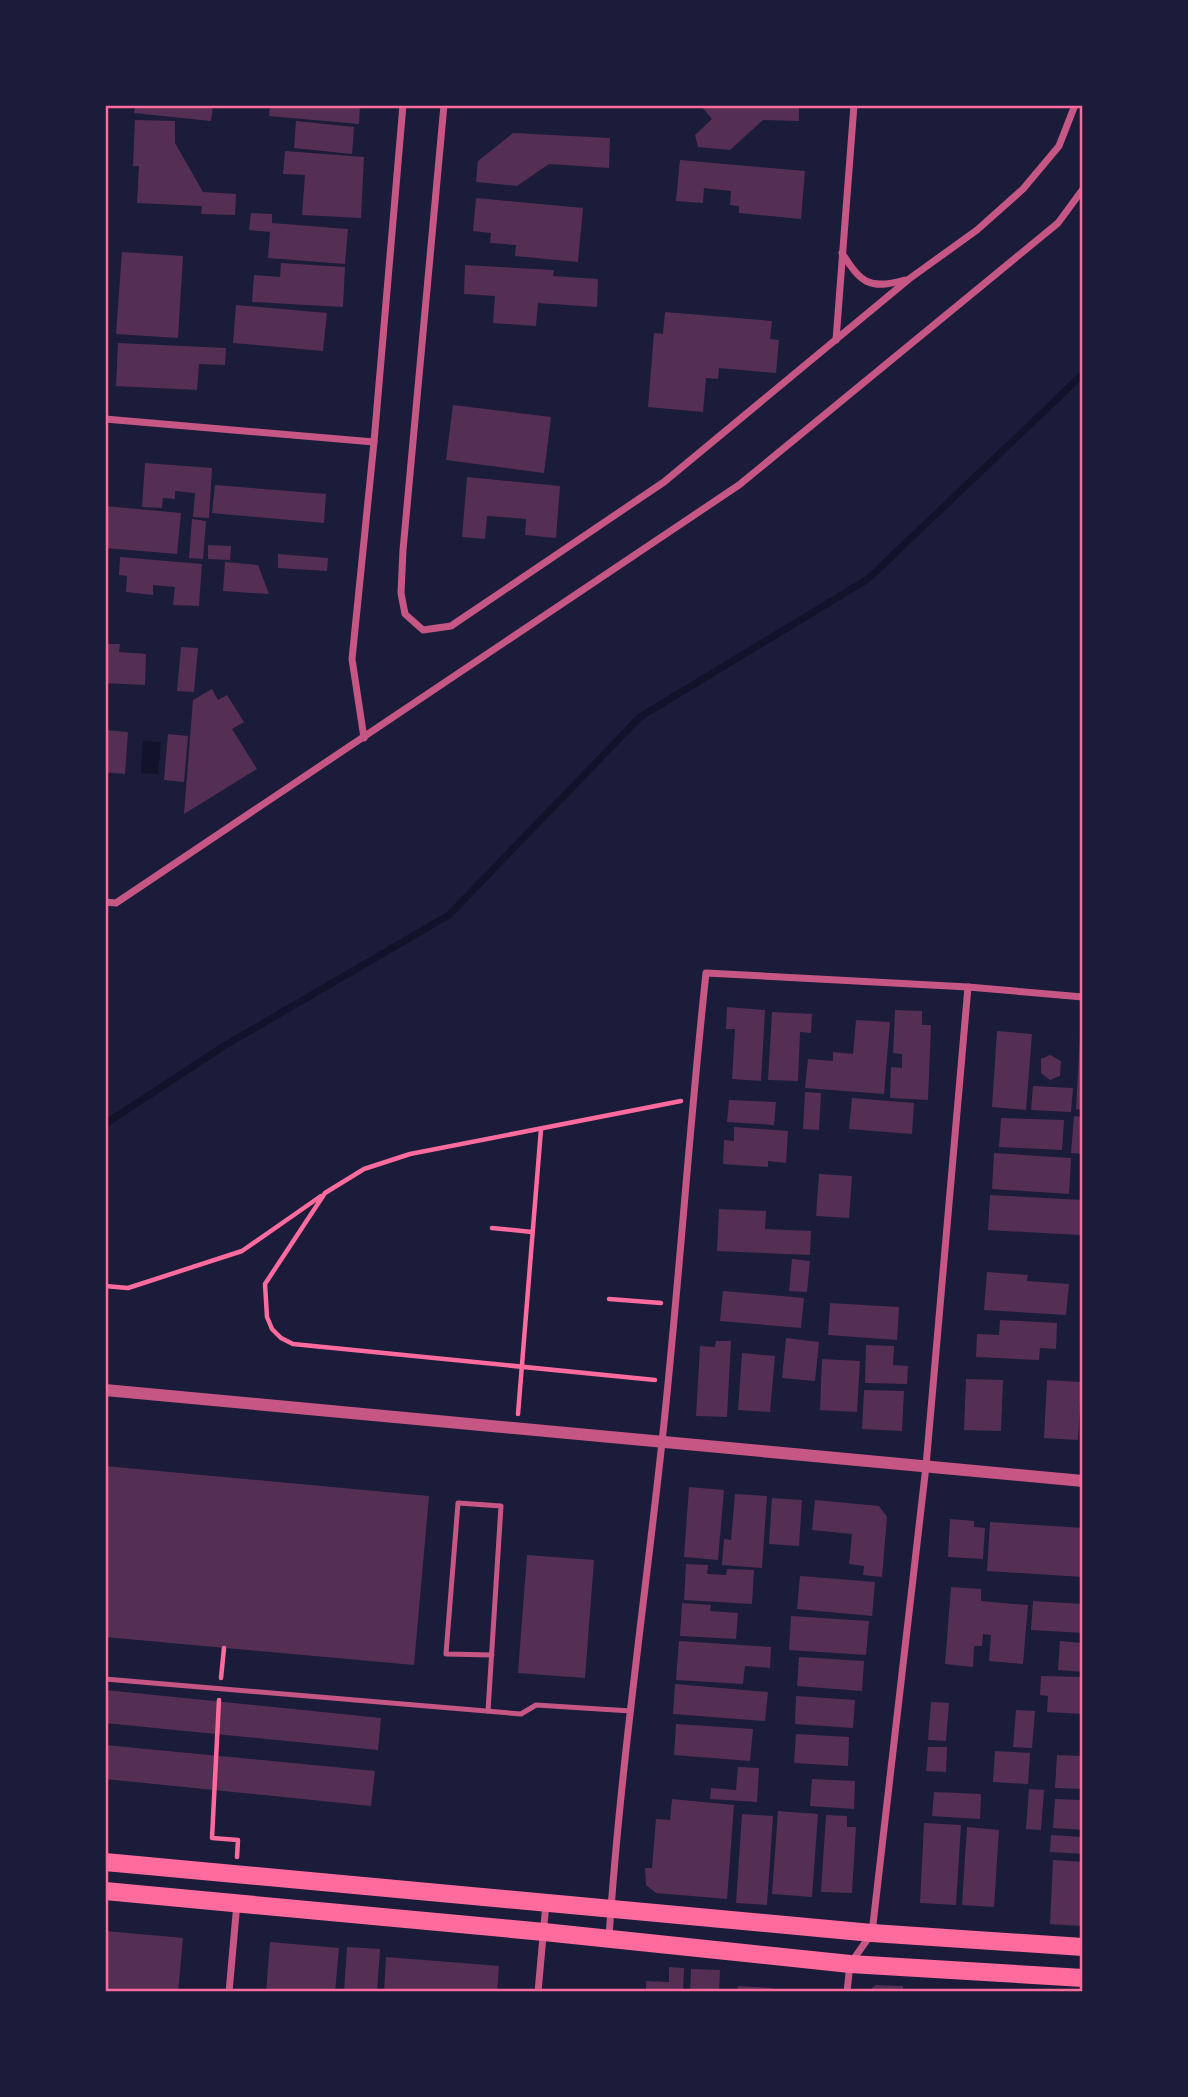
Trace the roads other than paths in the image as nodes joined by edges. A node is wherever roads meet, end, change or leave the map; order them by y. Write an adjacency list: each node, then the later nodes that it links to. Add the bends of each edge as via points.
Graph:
1 (403, 105): 10 (street)
2 (444, 105): 8 (street, via 401,593 405,614 423,630 451,626 664,482)
3 (854, 105): 6 (street)
4 (1075, 105): 7 (street, via 1059,146 1023,190)
5 (1083, 189): 11 (street, via 1058,223 740,485)
6 (842, 253): 7 (street, via 857,276 883,286); 8 (street)
7 (909, 279): 8 (street)
8 (836, 340)
9 (105, 419): 10 (street)
10 (374, 442): 11 (street, via 352,659)
11 (364, 738): 12 (street, via 116,903)
12 (105, 902)
13 (968, 987): 14 (street); 16 (street, via 706,973); 17 (street)
14 (1083, 997)
15 (105, 1390): 16 (street)
16 (662, 1441): 17 (street); 22 (street)
17 (926, 1466): 18 (street); 29 (street)
18 (1083, 1481)
19 (492, 1656): 19 (lane, via 446,1654 458,1503 502,1506); 21 (lane)
20 (105, 1679): 21 (lane)
21 (488, 1711): 22 (lane, via 522,1714 536,1705)
22 (631, 1711): 27 (street)
23 (105, 1862): 26 (main road)
24 (105, 1891): 25 (main road)
25 (237, 1902): 28 (main road); 34 (street)
26 (546, 1903): 27 (main road); 28 (street)
27 (611, 1909): 29 (main road); 30 (street)
28 (544, 1931): 30 (main road); 35 (street)
29 (872, 1933): 31 (main road); 32 (street)
30 (609, 1938): 32 (main road)
31 (1083, 1947)
32 (850, 1964): 33 (main road); 36 (street)
33 (1083, 1978)
34 (229, 1992)
35 (538, 1992)
36 (847, 1992)

